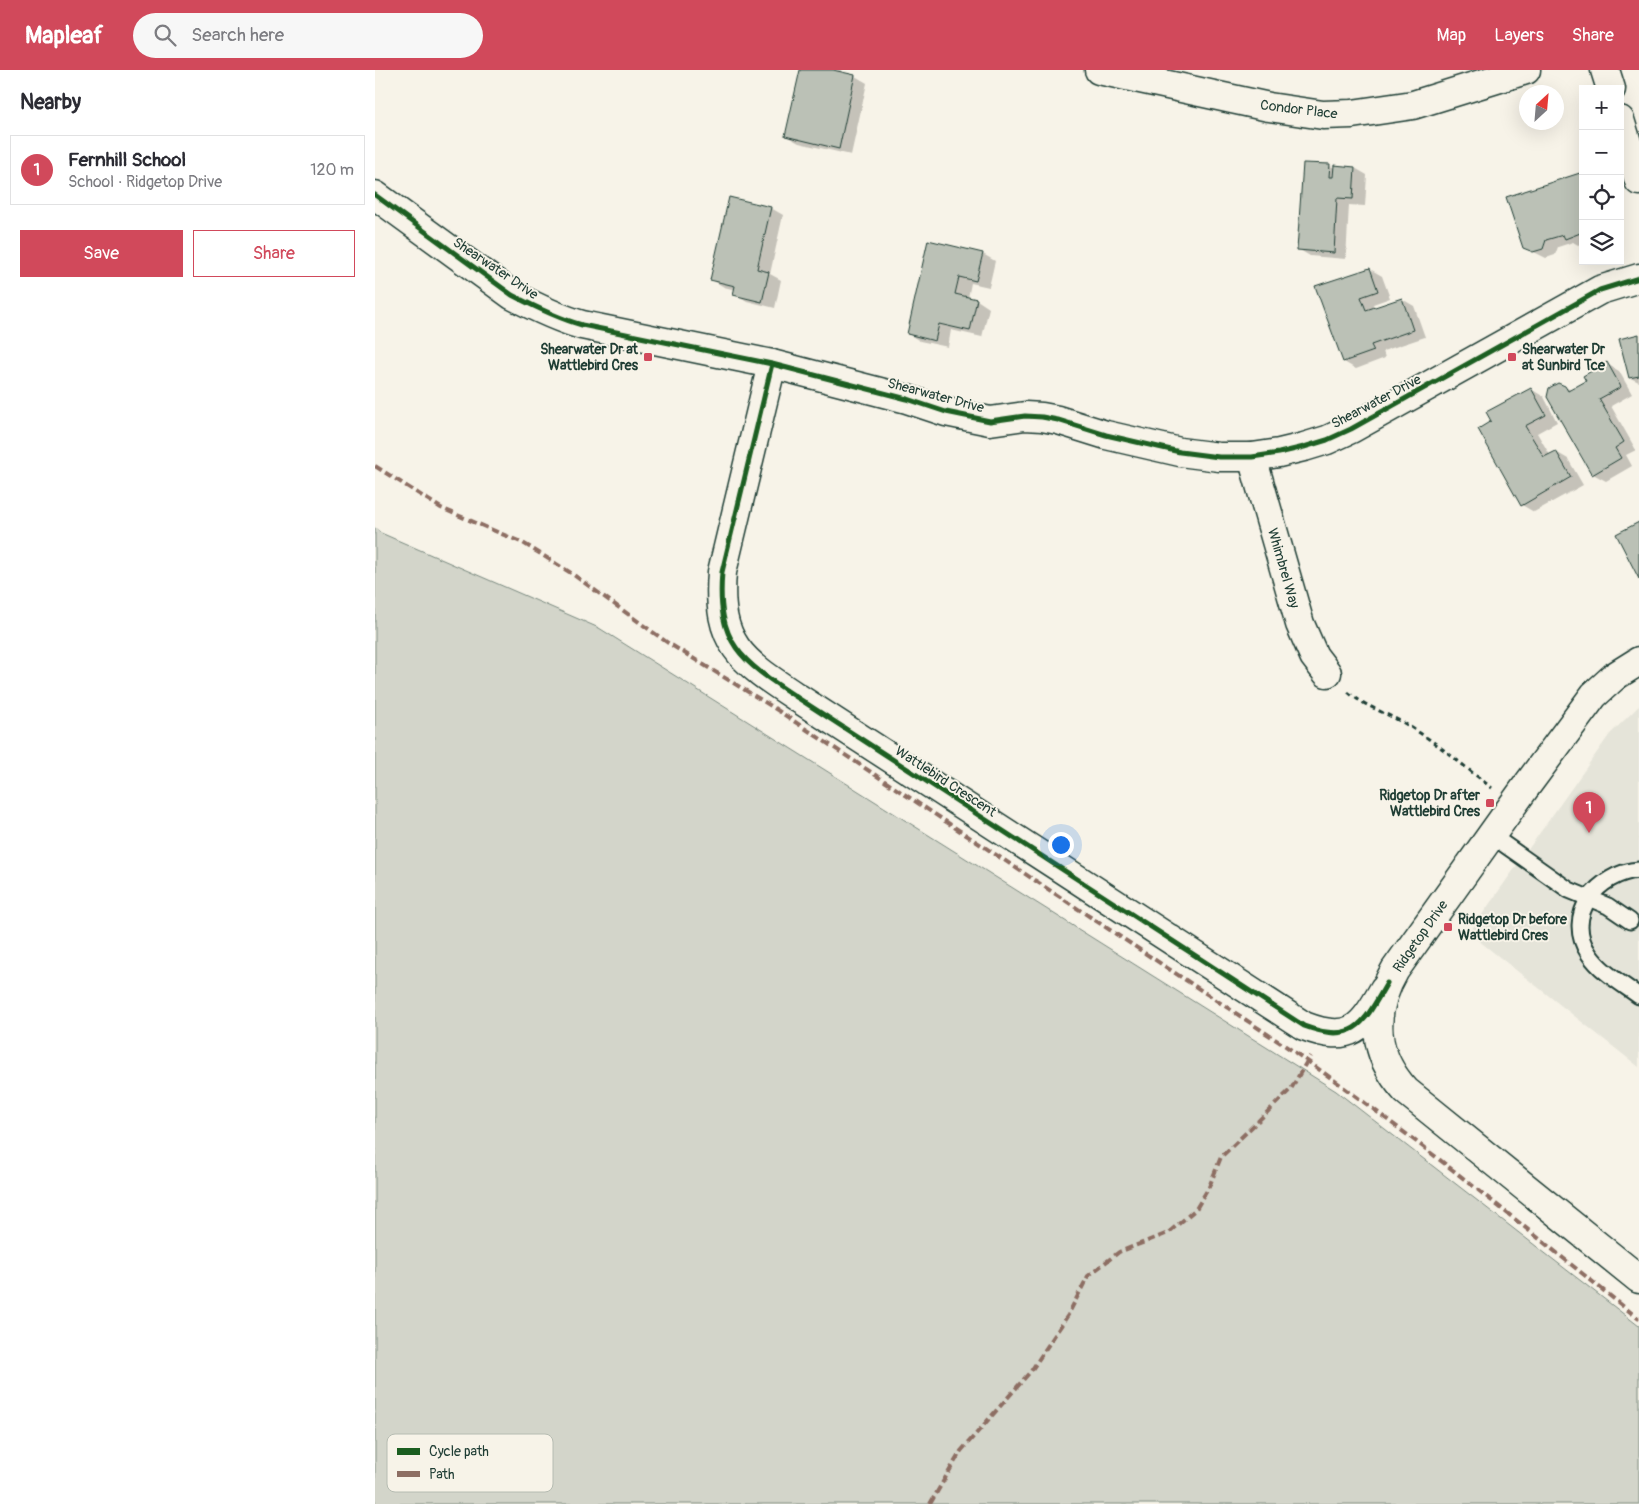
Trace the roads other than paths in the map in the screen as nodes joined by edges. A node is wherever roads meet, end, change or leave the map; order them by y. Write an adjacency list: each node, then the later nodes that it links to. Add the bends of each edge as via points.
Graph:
1 (1099, 70): 2 (street, Condor Place, via 1269,107 1323,115 1413,105)
2 (1526, 70)
3 (1605, 70): 4 (street)
4 (1610, 85)
5 (1623, 130): 6 (street)
6 (1639, 181)
7 (375, 195): 9 (street, Shearwater Drive, via 512,295 551,315 581,325)
8 (1639, 278): 10 (street, Shearwater Drive, via 1577,301 1351,429 1305,447)
9 (772, 364): 10 (street, Shearwater Drive, via 990,422 1025,416 1042,417 1180,452); 17 (street, Wattlebird Crescent, via 722,572 723,620 728,636 739,652 785,689 1304,1026 1332,1034 1353,1029 1368,1017)
10 (1252, 457): 12 (street, Whimbrel Way, via 1300,624 1314,656)
11 (1639, 661): 13 (street, Ridgetop Drive, via 1594,695)
12 (1327, 673)
13 (1491, 835): 15 (lane, via 1569,890); 17 (street, Ridgetop Drive)
14 (1639, 870): 15 (lane, via 1627,871 1606,881)
15 (1588, 898): 16 (lane, via 1608,906); 18 (lane, via 1581,916 1581,936 1588,953 1600,968)
16 (1630, 921)
17 (1387, 983): 19 (street, Ridgetop Drive, via 1378,1014 1378,1038 1384,1060 1399,1084)
18 (1639, 996)
19 (1639, 1278)

